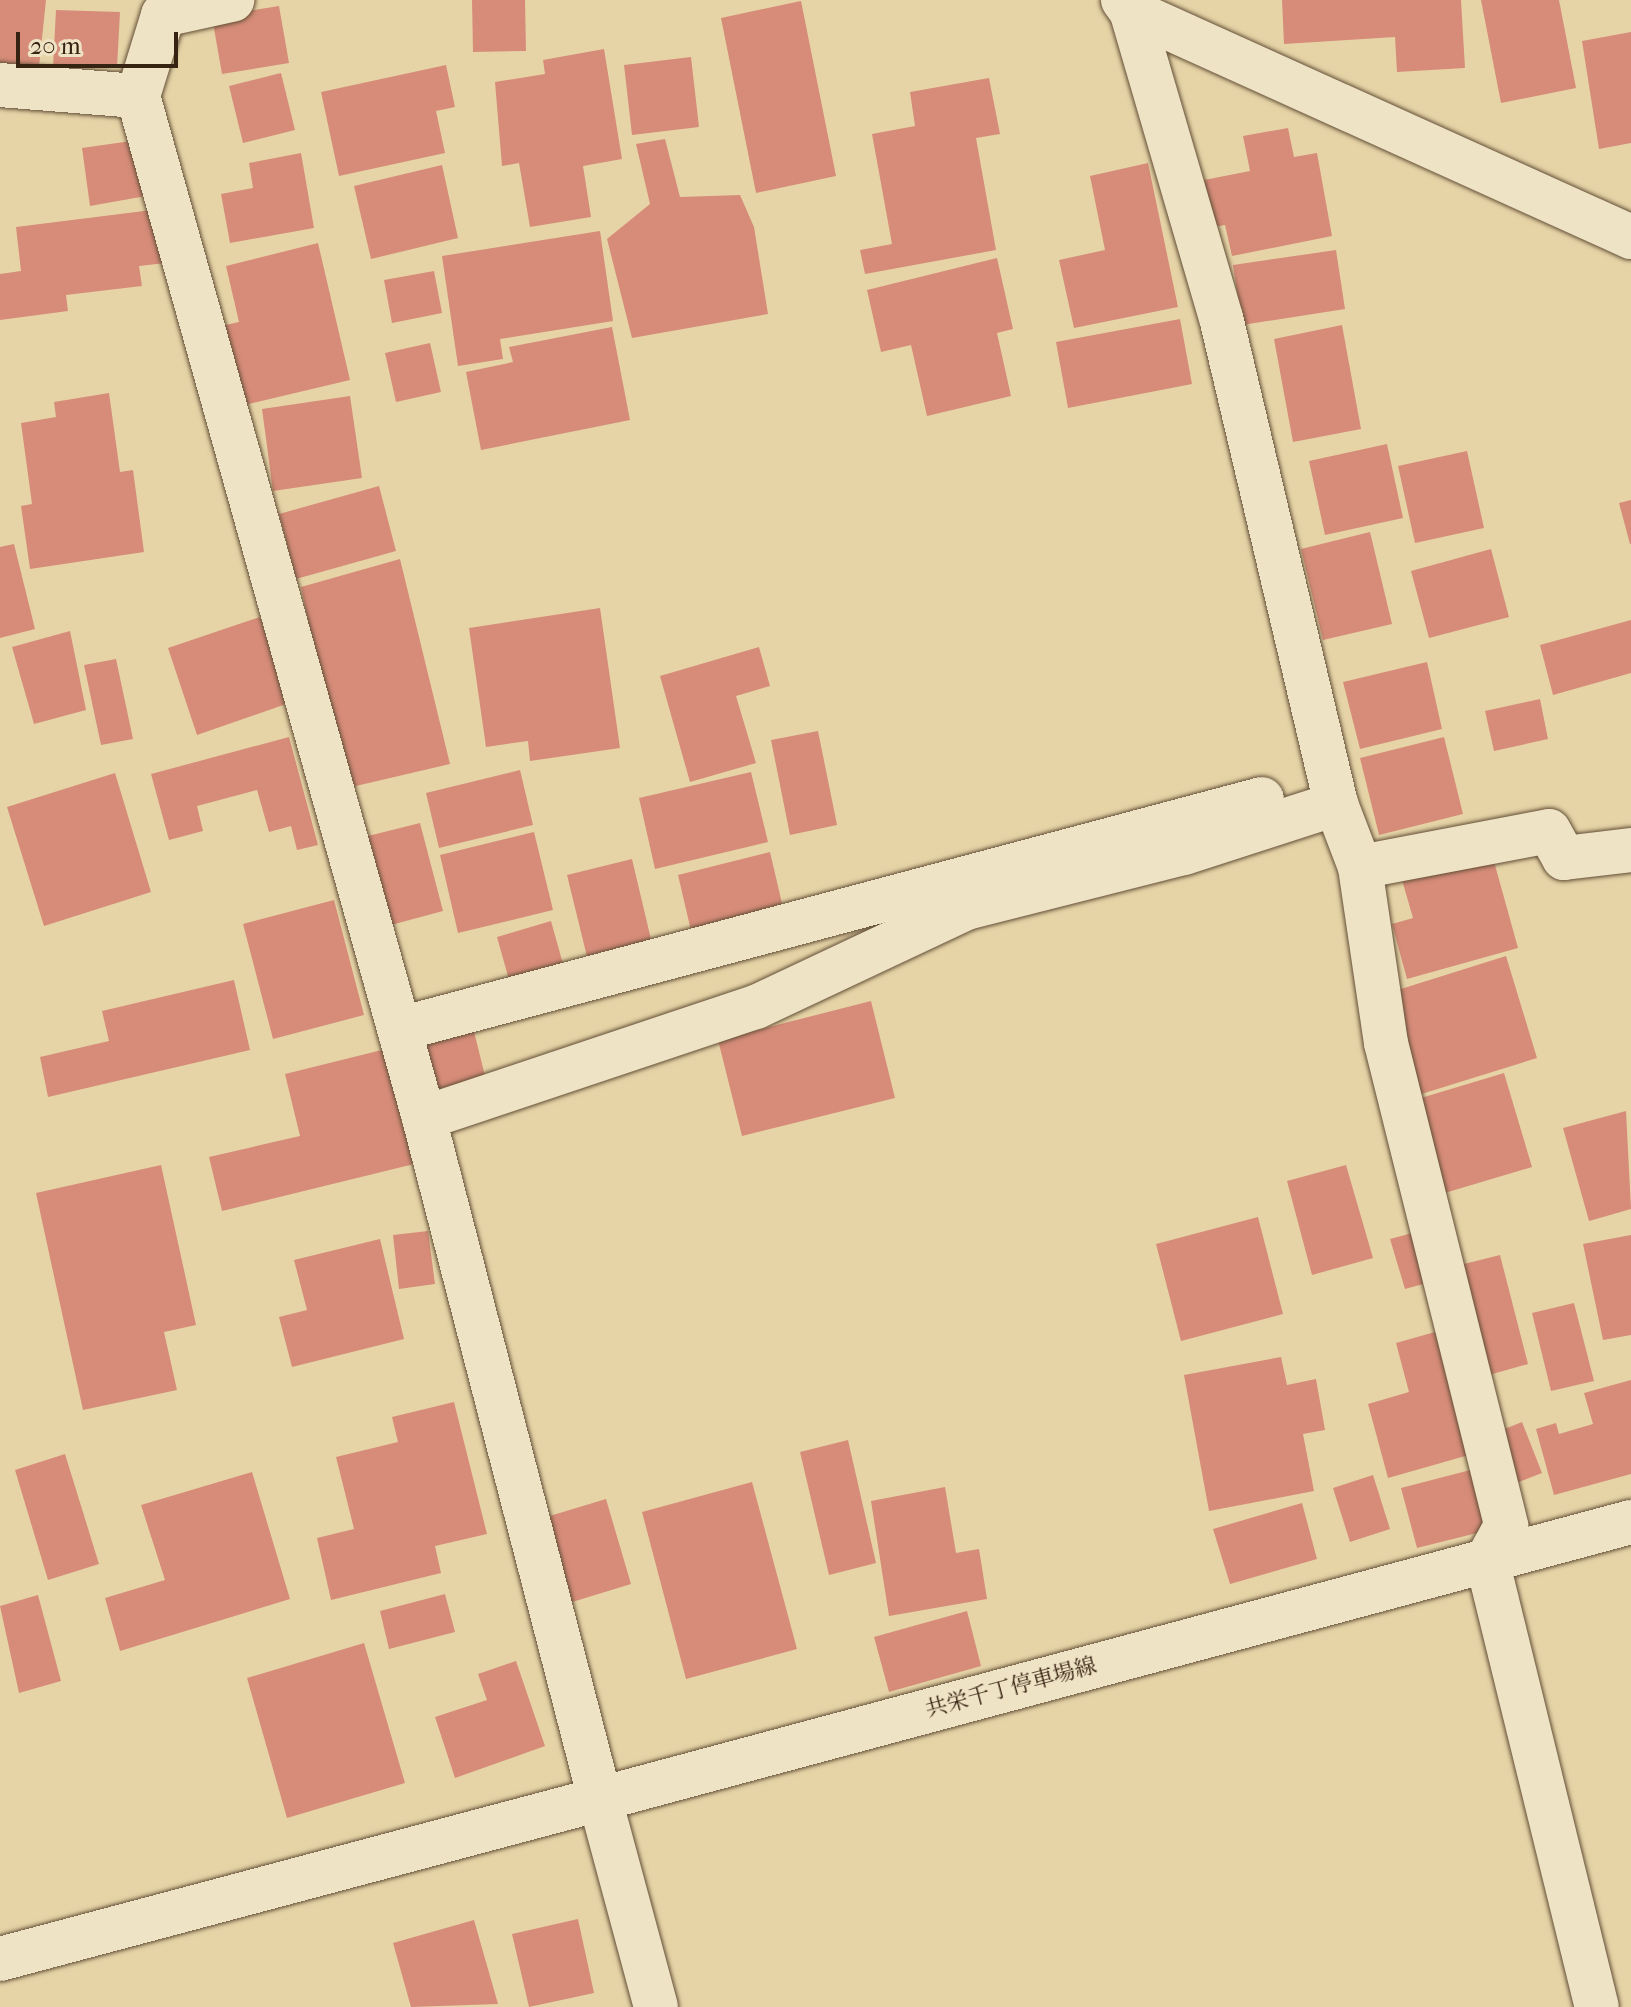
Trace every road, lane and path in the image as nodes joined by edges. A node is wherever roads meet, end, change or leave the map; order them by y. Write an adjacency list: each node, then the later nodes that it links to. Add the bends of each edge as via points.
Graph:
1 (232, 0): 4 (street, via 163,15)
2 (1127, 6): 5 (street); 6 (street, via 1221,318)
3 (0, 85): 4 (street)
4 (138, 96): 9 (street)
5 (1631, 237)
6 (1333, 792): 8 (street); 9 (street); 10 (street, via 1184,853 966,908 756,1007)
7 (1631, 850): 8 (street, via 1564,858 1549,831)
8 (1360, 867): 12 (street, via 1386,1043 1506,1526)
9 (400, 1029): 10 (street)
10 (424, 1118): 13 (street)
11 (1631, 1522): 12 (street, 共栄千丁停車場線)
12 (1487, 1560): 13 (street, 共栄千丁停車場線); 16 (street)
13 (600, 1799): 14 (street, 共栄千丁停車場線); 15 (street)
14 (0, 1959)
15 (656, 2007)
16 (1597, 2007)

